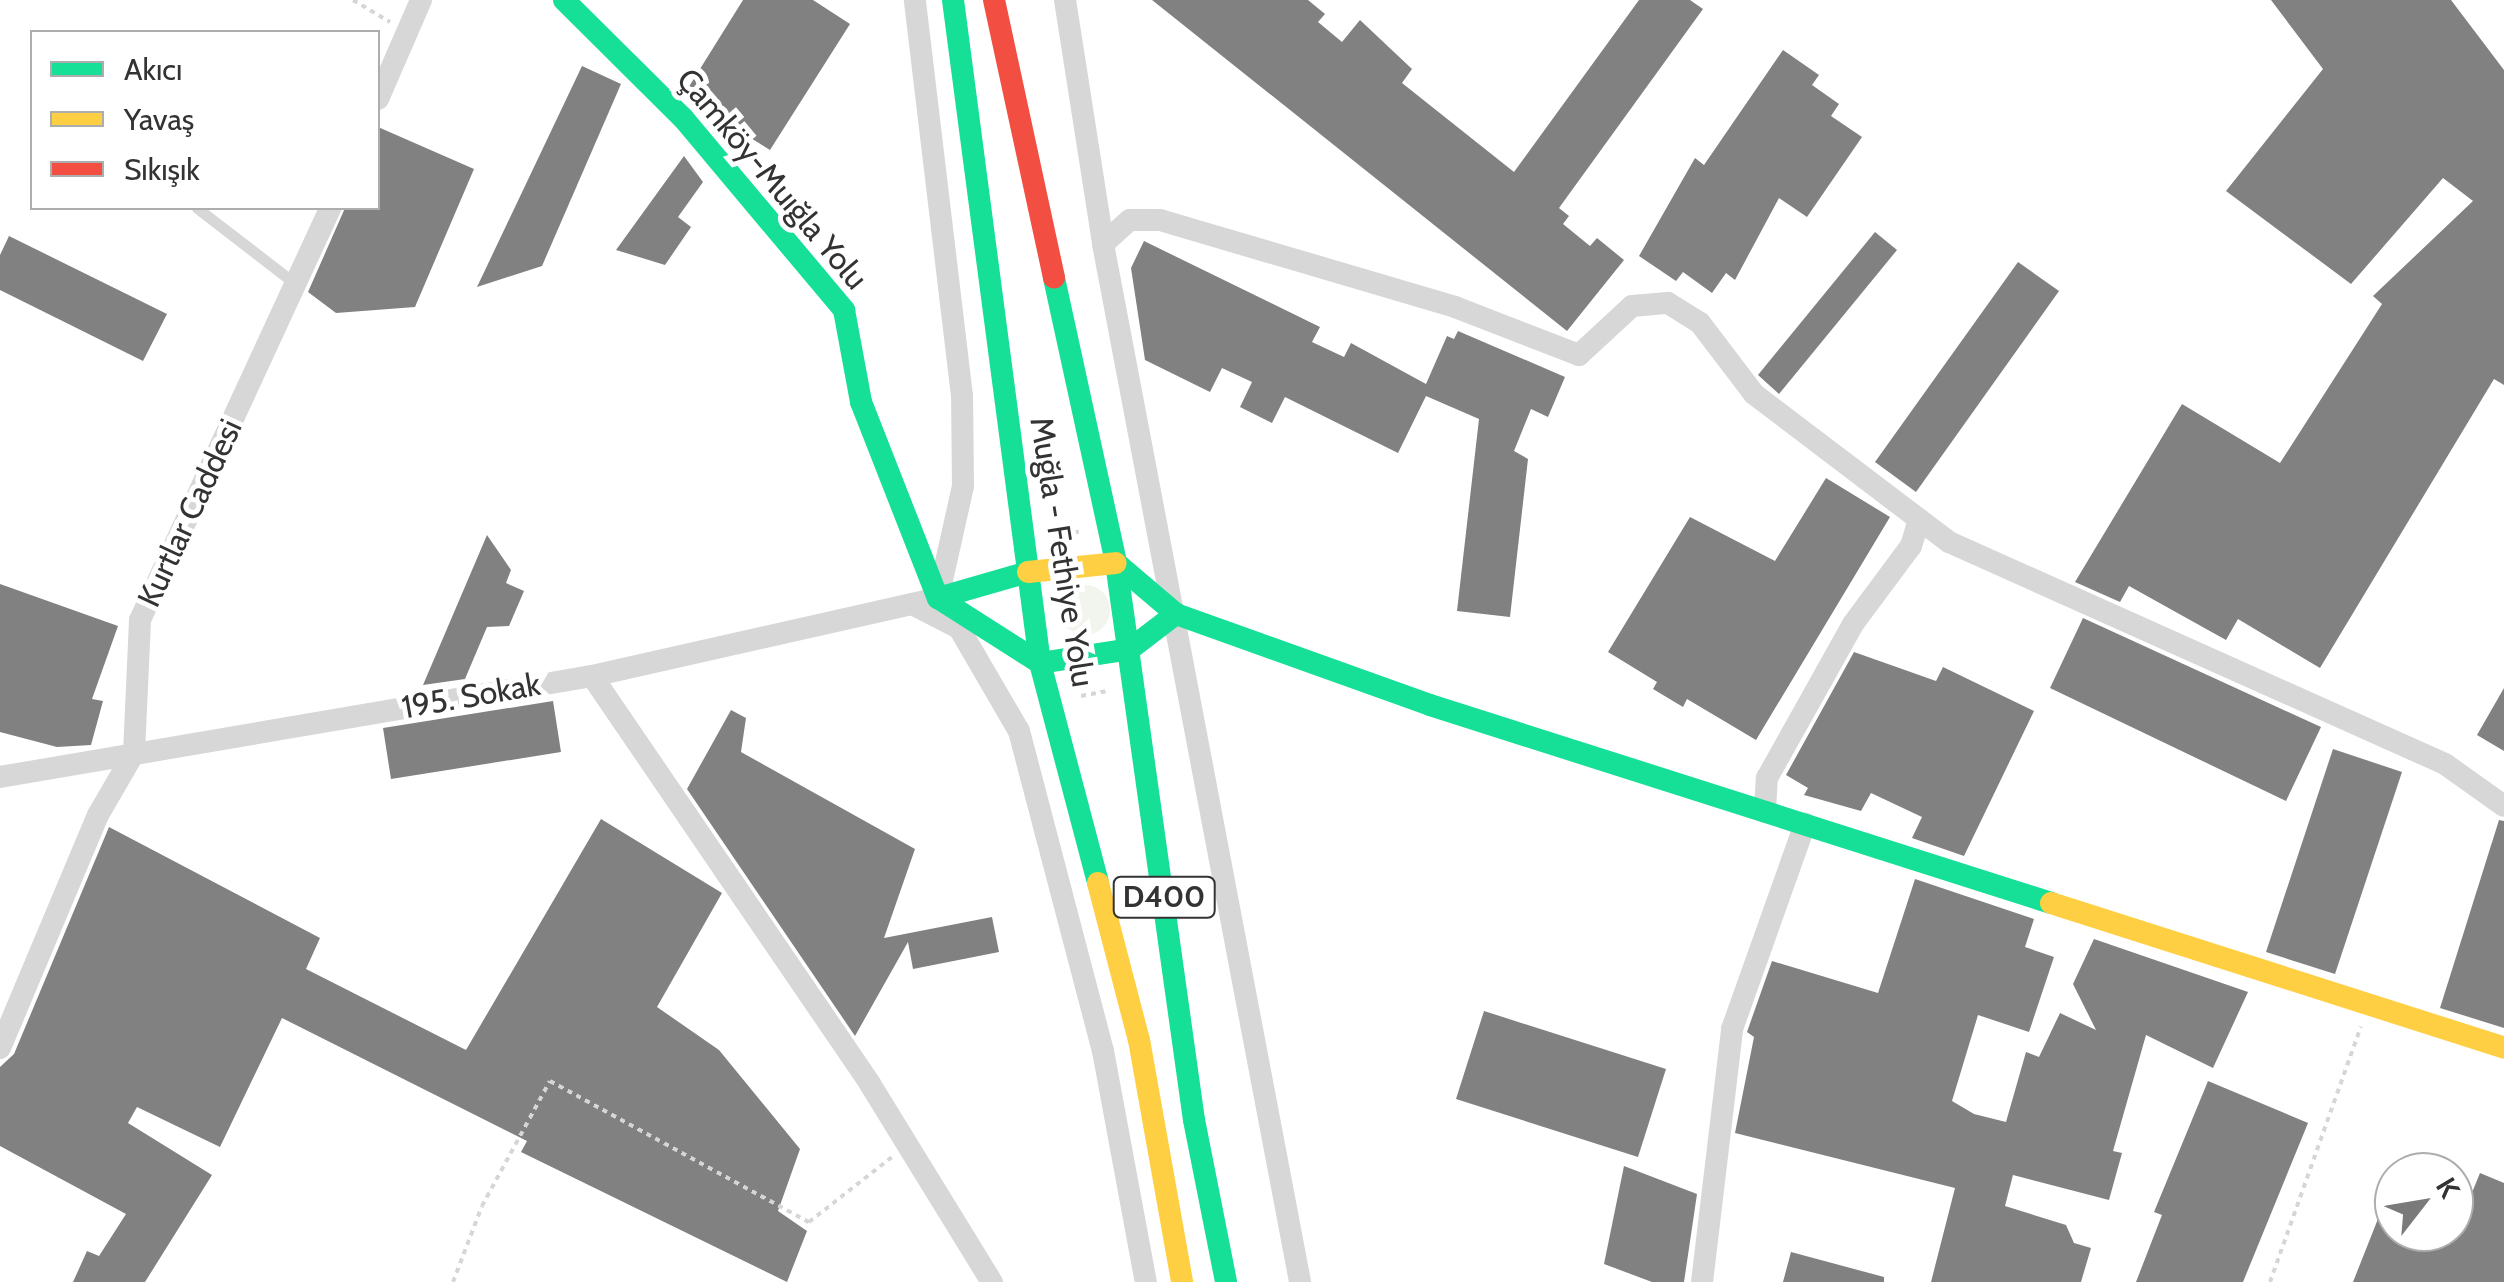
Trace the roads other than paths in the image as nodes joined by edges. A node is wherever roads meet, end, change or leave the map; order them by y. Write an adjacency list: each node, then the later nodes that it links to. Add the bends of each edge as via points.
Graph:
1 (421, 0): 7 (street)
2 (564, 0): 15 (main road, Çamköy-Muığla Yolu, via 683,118 844,310 862,402)
3 (914, 0): 15 (street, via 962,396 963,486)
4 (954, 0): 14 (main road, Muğla - Fethiye Yolu / D400)
5 (994, 0): 13 (main road, Muğla - Fethiye Yolu / D400)
6 (1065, 0): 10 (street)
7 (380, 94)
8 (199, 210): 11 (lane)
9 (329, 210): 11 (street, Kurtlar Caddesi)
10 (1104, 244): 12 (street, via 1130,220 1160,220 1455,306 1580,355 1632,306 1668,303 1700,323 1754,394); 17 (street)
11 (296, 285): 21 (street, Kurtlar Caddesi, via 140,620)
12 (1919, 519): 23 (street, via 1949,542 2445,764); 24 (street, via 1911,546 1853,624 1767,778)
13 (1116, 562): 14 (main road); 17 (main road); 18 (main road, Muğla - Fethiye Yolu / D400)
14 (1028, 572): 15 (main road); 19 (main road, Muğla - Fethiye Yolu / D400)
15 (938, 598): 16 (street, 195. Sokak); 19 (main road)
16 (912, 604): 20 (street, 195. Sokak); 29 (street, via 959,628 1019,730 1103,1052)
17 (1176, 614): 18 (main road); 24 (main road); 32 (street)
18 (1130, 649): 19 (main road); 31 (main road, Muğla - Fethiye Yolu / D400, via 1194,1120)
19 (1040, 663): 30 (main road, Muğla - Fethiye Yolu / D400, via 1139,1040)
20 (592, 676): 21 (street, 195. Sokak); 28 (street, via 909,1145)
21 (134, 753): 22 (street, 195. Sokak); 26 (street, Kurtlar Caddesi, via 98,816)
22 (0, 778)
23 (2504, 806)
24 (1765, 812): 25 (main road)
25 (1806, 824): 27 (main road); 33 (street, via 1732,1029)
26 (0, 1048)
27 (2504, 1048)
28 (992, 1282)
29 (1146, 1282)
30 (1182, 1282)
31 (1226, 1282)
32 (1300, 1282)
33 (1702, 1282)

